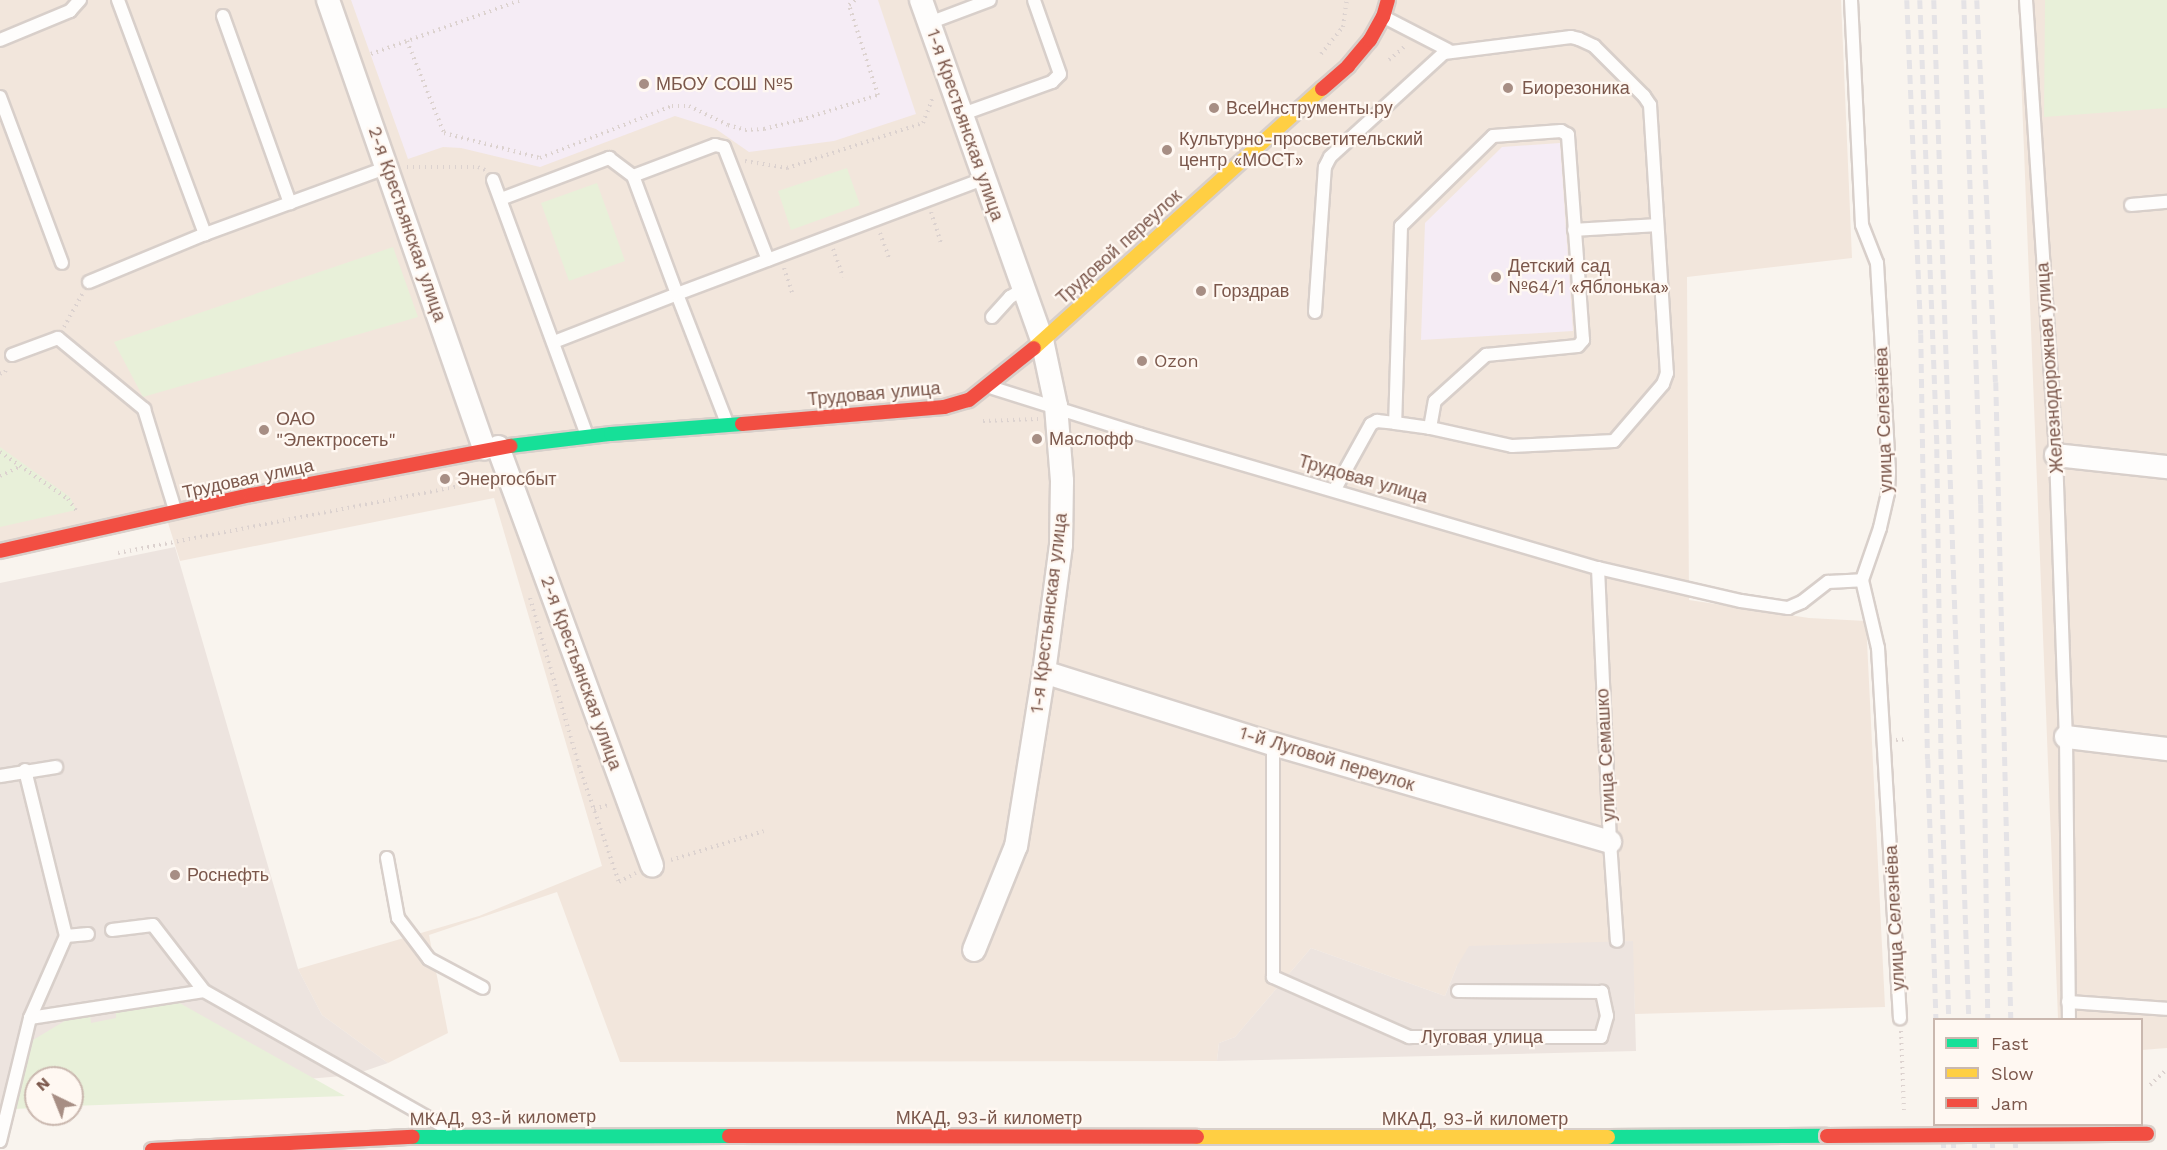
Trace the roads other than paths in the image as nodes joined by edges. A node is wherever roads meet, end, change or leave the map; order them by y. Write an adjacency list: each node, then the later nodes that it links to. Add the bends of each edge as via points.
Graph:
1 (80, 0): 13 (lane, via 70,11)
2 (118, 0): 27 (lane)
3 (328, 0): 17 (street, 2-я Крестьянская улица)
4 (921, 0): 12 (street, 1-я Крестьянская улица)
5 (990, 0): 12 (lane)
6 (1034, 0): 16 (lane, via 1060,74 1052,82)
7 (1388, 0): 11 (main road, Трудовой переулок)
8 (1851, 0): 51 (lane, улица Селезнёва, via 1862,225 1877,263 1889,472 1880,528)
9 (2026, 0): 45 (lane, Железнодорожная улица)
10 (223, 16): 23 (lane)
11 (1383, 17): 14 (lane); 35 (main road, Трудовой переулок, via 1348,66)
12 (929, 23): 16 (street, 1-я Крестьянская улица)
13 (0, 40)
14 (1448, 50): 25 (lane, via 1571,37 1594,46 1650,105); 33 (lane, via 1330,157 1325,167)
15 (0, 97): 29 (lane)
16 (960, 115): 19 (street, 1-я Крестьянская улица)
17 (388, 167): 23 (lane); 44 (street, 2-я Крестьянская улица)
18 (633, 176): 21 (lane, via 609,158); 28 (lane, via 715,145 724,147); 32 (lane)
19 (983, 179): 28 (lane); 31 (street, 1-я Крестьянская улица)
20 (493, 180): 21 (lane)
21 (501, 199): 36 (lane)
22 (2167, 202): 24 (lane)
23 (290, 203): 27 (lane)
24 (2131, 205)
25 (1657, 225): 26 (lane); 42 (lane, via 1666,378 1620,438 1608,442 1512,446)
26 (1575, 231): 40 (lane, via 1569,137 1561,131 1492,136 1405,219 1400,230); 42 (lane, via 1581,344 1487,355 1435,401)
27 (205, 234): 30 (lane)
28 (774, 258): 32 (lane)
29 (62, 263)
30 (89, 282)
31 (1024, 289): 34 (lane, via 1010,297); 35 (street, 1-я Крестьянская улица)
32 (677, 294): 36 (lane); 41 (lane)
33 (1315, 312)
34 (992, 317)
35 (1042, 340): 38 (main road, Трудовой переулок); 39 (street, 1-я Крестьянская улица)
36 (554, 342): 43 (lane)
37 (12, 355): 48 (lane, via 58,338 144,409)
38 (989, 387): 39 (lane, Трудовая улица); 41 (main road, Трудовая улица, via 944,407)
39 (1056, 406): 47 (lane, Трудовая улица, via 1139,434); 52 (street, 1-я Крестьянская улица, via 1062,481 1061,545)
40 (1395, 423): 42 (lane); 47 (lane, via 1371,424)
41 (727, 424): 43 (main road, Трудовая улица)
42 (1430, 428)
43 (588, 436): 44 (main road, Трудовая улица)
44 (491, 448): 48 (main road, Трудовая улица); 61 (street, 2-я Крестьянская улица)
45 (2056, 455): 46 (street); 53 (lane, Железнодорожная улица)
46 (2167, 466)
47 (1335, 489): 50 (lane, Трудовая улица)
48 (176, 512): 49 (main road, Трудовая улица)
49 (0, 551)
50 (1598, 568): 51 (lane, Трудовая улица, via 1788,608 1828,582); 59 (lane, улица Семашко)
51 (1862, 580): 73 (lane, улица Селезнёва, via 1878,648)
52 (1044, 672): 54 (street, 1-й Луговой переулок); 66 (street, 1-я Крестьянская улица, via 1016,846)
53 (2066, 737): 55 (street); 70 (lane, Железнодорожная улица)
54 (1273, 744): 59 (street, 1-й Луговой переулок); 69 (lane, Луговая улица, via 1273,977 1409,1037 1601,1037 1607,1016 1602,992)
55 (2167, 749)
56 (56, 767): 57 (lane)
57 (25, 770): 58 (lane); 64 (lane)
58 (0, 777)
59 (1610, 842): 65 (lane, улица Семашко)
60 (387, 858): 67 (lane, via 398,918 429,959)
61 (652, 866)
62 (112, 930): 68 (lane, via 153,925)
63 (88, 934): 64 (lane)
64 (66, 936): 72 (lane)
65 (1617, 941)
66 (974, 950)
67 (483, 988)
68 (204, 991): 72 (lane); 77 (lane)
69 (1458, 991)
70 (2068, 1002): 71 (lane); 74 (lane, Железнодорожная улица)
71 (2167, 1009)
72 (30, 1018): 78 (lane)
73 (1900, 1018)
74 (2069, 1018)
75 (2071, 1126): 80 (lane)
76 (2152, 1134): 77 (main road, МКАД, 93-й километр, bridge, via 1468,1138)
77 (458, 1135): 79 (main road, МКАД, 93-й километр)
78 (0, 1141)
79 (152, 1150)
80 (2072, 1150)

